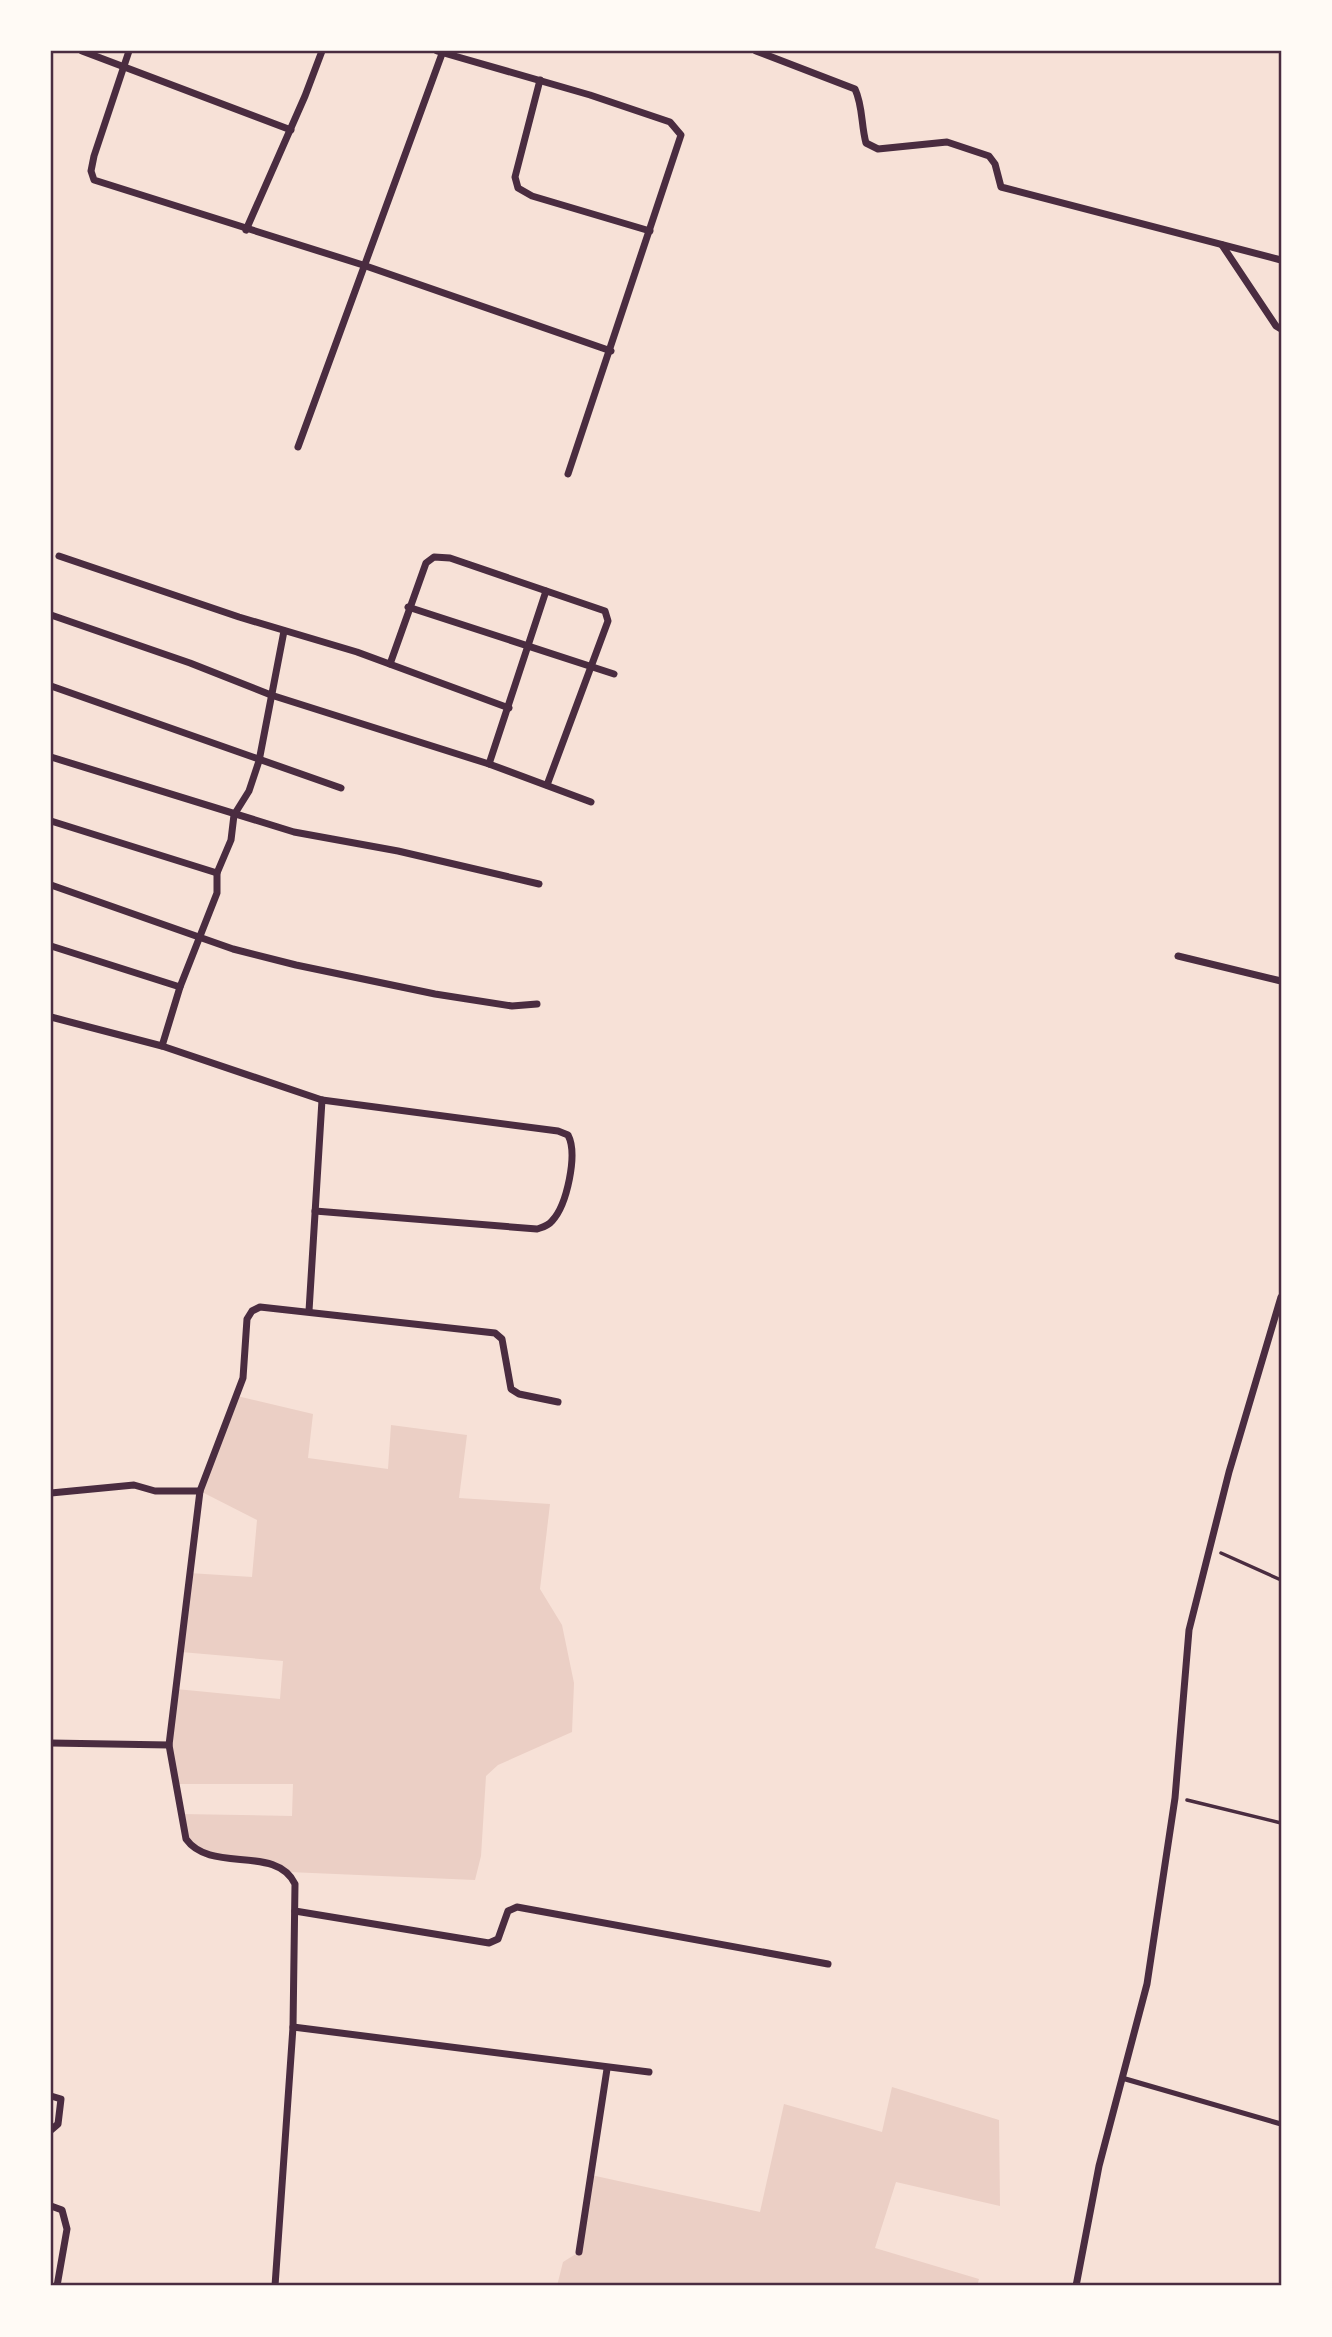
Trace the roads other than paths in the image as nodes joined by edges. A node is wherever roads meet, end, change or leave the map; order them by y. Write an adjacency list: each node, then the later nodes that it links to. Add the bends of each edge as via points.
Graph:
1 (82, 51): 6 (street)
2 (129, 51): 6 (street)
3 (321, 51): 8 (street)
4 (441, 51): 7 (street); 13 (street)
5 (756, 51): 11 (street, via 855,89 866,143 878,149 947,142 989,156 1001,187)
6 (123, 66): 8 (street); 9 (street, via 94,156 94,180)
7 (540, 80): 10 (street, via 515,177 518,188 531,196); 10 (street, via 677,128 679,147)
8 (291, 130): 9 (street)
9 (246, 230): 13 (street)
10 (649, 231): 15 (street)
11 (1222, 244): 12 (street); 14 (street)
12 (1281, 260)
13 (363, 265): 15 (street); 16 (street)
14 (1281, 329)
15 (611, 351): 17 (street)
16 (298, 447)
17 (568, 474)
18 (59, 556): 22 (street)
19 (546, 591): 20 (street, via 450,558 434,557 426,563); 23 (street); 25 (street, via 605,611 608,616)
20 (408, 607): 23 (street); 24 (street)
21 (51, 615): 28 (street)
22 (284, 631): 24 (street); 28 (street)
23 (529, 646): 25 (street); 29 (street)
24 (390, 664): 29 (street)
25 (591, 666): 26 (street); 33 (street)
26 (614, 674)
27 (51, 686): 31 (street)
28 (271, 695): 31 (street); 32 (street)
29 (509, 708): 32 (street)
30 (51, 757): 36 (street)
31 (259, 761): 34 (street); 36 (street, via 249,791)
32 (489, 764): 33 (street)
33 (547, 785): 35 (street)
34 (341, 788)
35 (590, 802)
36 (234, 815): 38 (street, via 231,840); 39 (street)
37 (51, 821): 38 (street)
38 (218, 873): 41 (street, via 217,893)
39 (539, 884)
40 (51, 885): 41 (street)
41 (202, 936): 45 (street); 46 (street, via 233,949 368,982 512,1006)
42 (51, 946): 45 (street)
43 (1178, 956): 44 (street)
44 (1281, 981)
45 (180, 987): 48 (street)
46 (537, 1004)
47 (51, 1017): 48 (street)
48 (162, 1046): 49 (street)
49 (322, 1100): 50 (street); 50 (street, via 558,1131 568,1135 574,1146 561,1206 554,1220 537,1229)
50 (315, 1211): 52 (street)
51 (1281, 1297): 63 (street, via 1189,1630 1175,1798 1147,1984)
52 (309, 1311): 53 (street, via 495,1333 502,1339 511,1389); 54 (street, via 260,1307 247,1319 243,1378)
53 (558, 1402)
54 (200, 1491): 55 (street, via 155,1491 135,1485); 57 (street)
55 (51, 1493)
56 (51, 1743): 57 (street)
57 (169, 1745): 58 (street, via 186,1839 194,1851 289,1872 295,1884)
58 (295, 1911): 59 (street, via 489,1943 498,1939 508,1911 517,1907); 60 (street)
59 (828, 1964)
60 (293, 2027): 61 (street); 70 (street)
61 (607, 2069): 62 (street); 68 (street)
62 (649, 2072)
63 (1122, 2078): 65 (lane); 71 (street)
64 (51, 2096): 66 (street, via 61,2099 58,2124)
65 (1281, 2124)
66 (51, 2130)
67 (51, 2206): 69 (street, via 62,2210 67,2229)
68 (579, 2252)
69 (57, 2286)
70 (275, 2286)
71 (1076, 2286)

